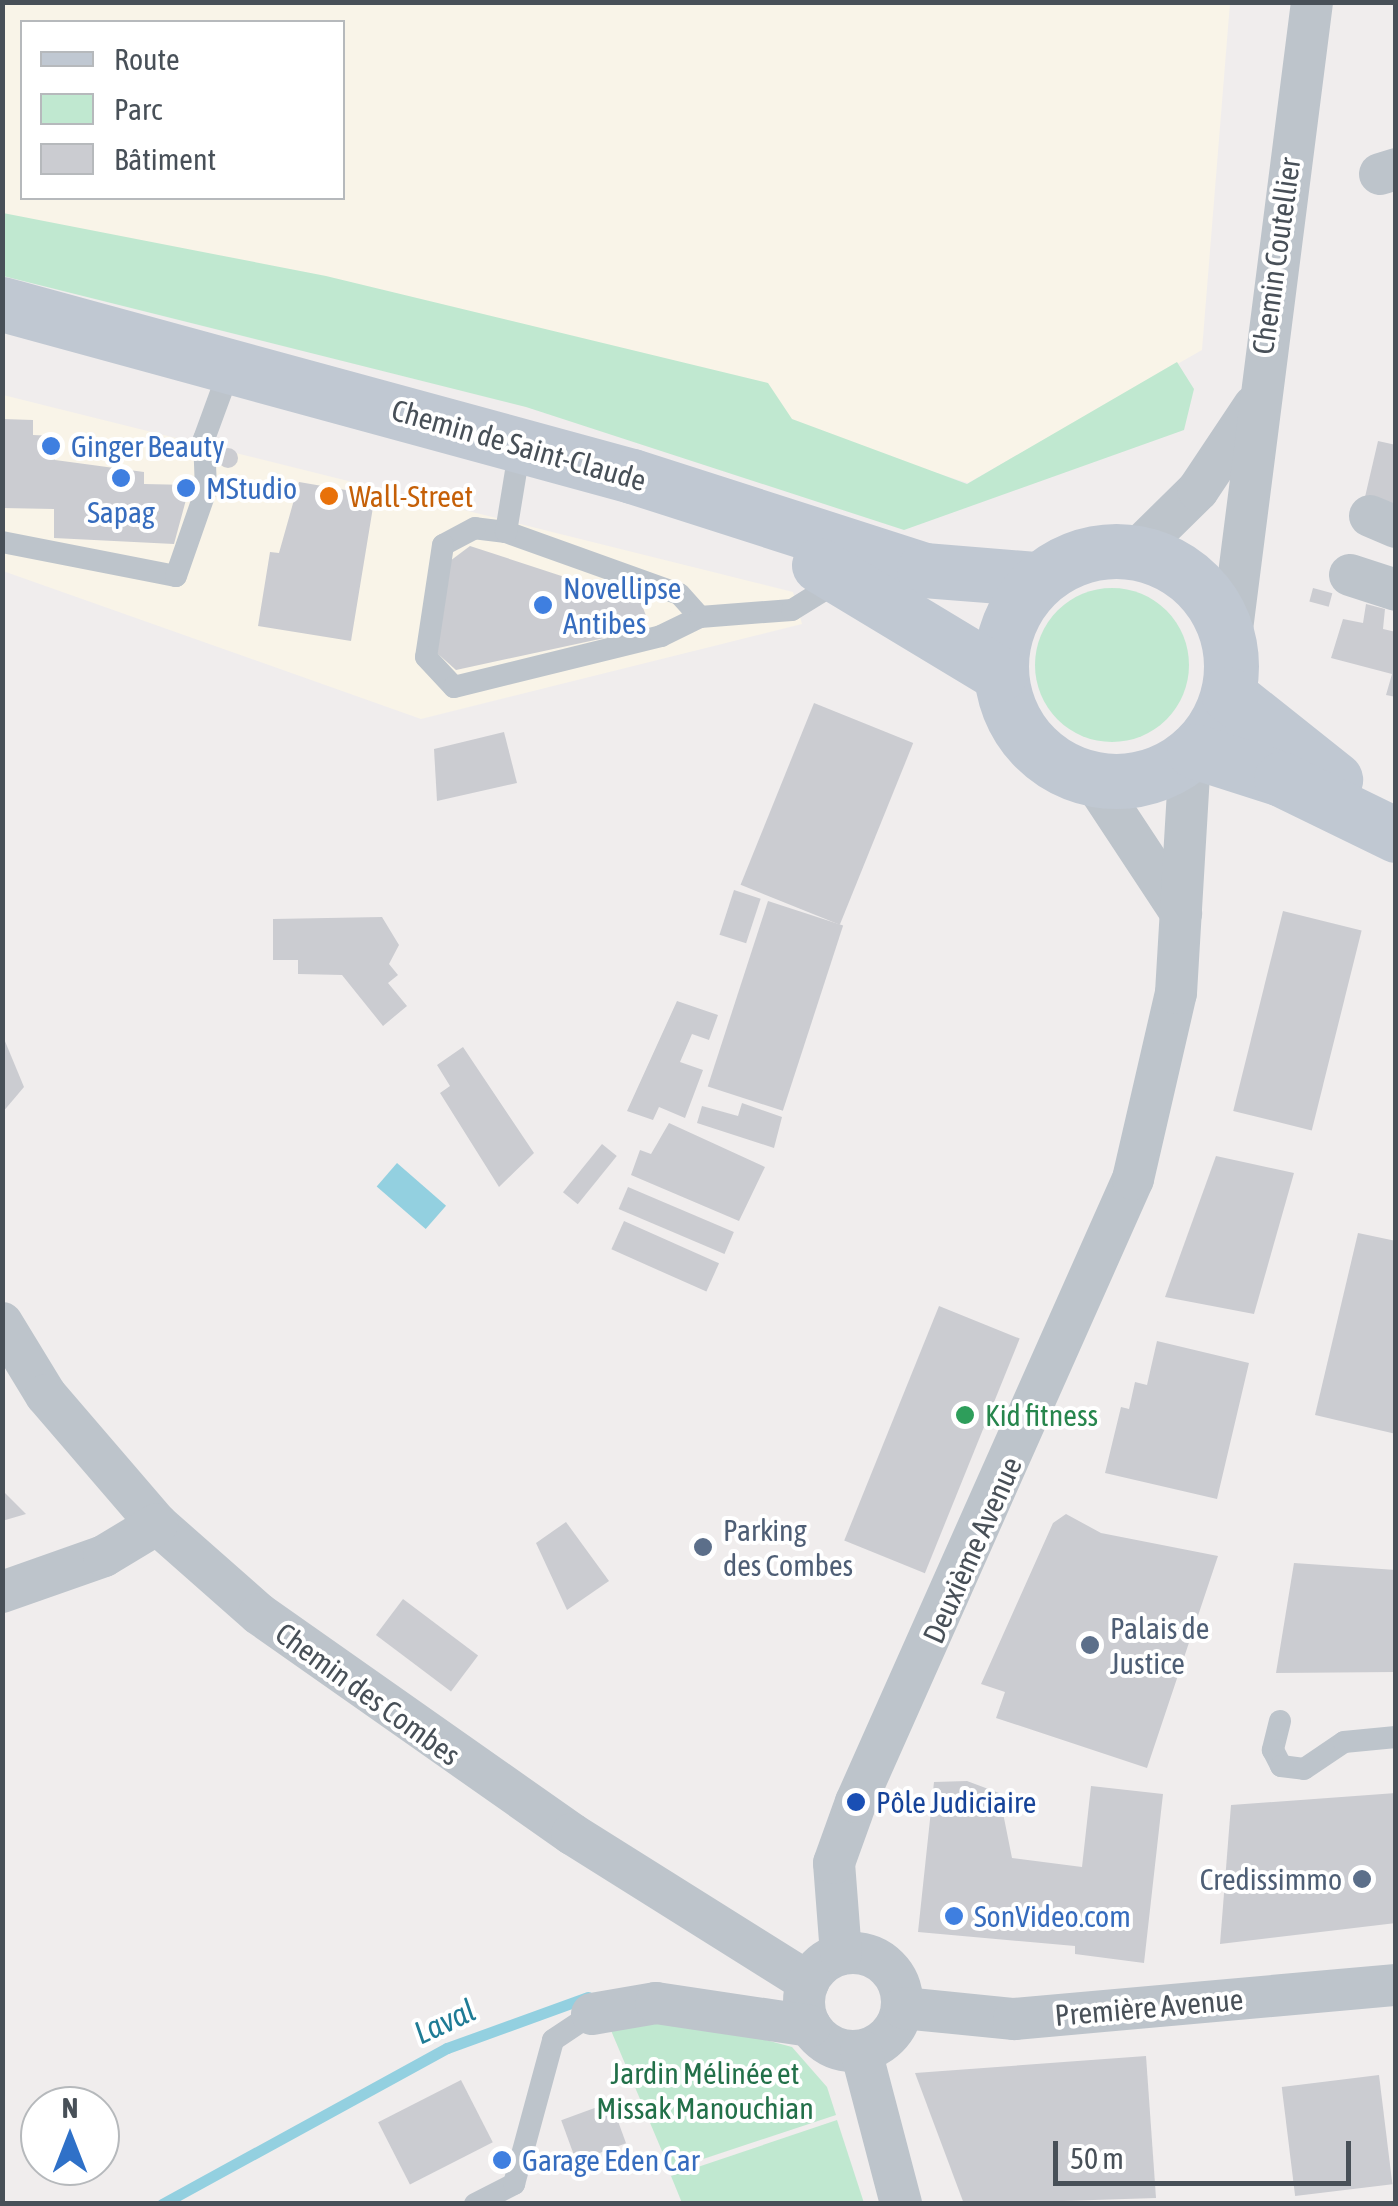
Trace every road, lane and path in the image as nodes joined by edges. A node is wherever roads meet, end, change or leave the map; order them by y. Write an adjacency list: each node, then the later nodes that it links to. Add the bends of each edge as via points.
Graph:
1 (1290, 2): 3 (street, Chemin Coutellier)
2 (1312, 2): 3 (street, Chemin Coutellier)
3 (1296, 106): 7 (street, Chemin Coutellier)
4 (2, 304): 14 (street, Chemin de Saint-Claude, via 632,476 924,570)
5 (2, 324): 6 (street, Chemin de Saint-Claude)
6 (223, 387): 8 (street, Chemin de Saint-Claude); 10 (lane, via 204,439 206,490 176,576)
7 (1254, 406): 11 (street, Chemin Coutellier, via 1198,490); 17 (street, Chemin Coutellier, via 1253,514)
8 (517, 465): 9 (lane); 13 (street, Chemin de Saint-Claude)
9 (506, 532): 16 (lane, via 679,594); 16 (lane, via 475,528 443,545 426,657 454,687 661,636)
10 (2, 542)
11 (1134, 552): 14 (street, via 1076,558); 17 (street, via 1197,584)
12 (1350, 575): 15 (street)
13 (846, 576): 16 (lane, via 792,610); 18 (street, Chemin de Saint-Claude)
14 (1035, 578): 18 (street, via 1012,616)
15 (1396, 590)
16 (700, 617)
17 (1229, 670): 19 (street); 21 (street, via 1296,753)
18 (1000, 674): 20 (street, via 1029,742)
19 (1192, 753): 20 (street, via 1144,778); 22 (street, via 1281,779); 23 (street, Deuxième Avenue)
20 (1092, 778): 23 (street)
21 (1396, 816)
22 (1396, 835)
23 (1182, 914): 29 (street, Deuxième Avenue, via 1162,1076 1133,1178 856,1802 834,1863)
24 (2, 1322): 25 (street, Chemin des Combes, via 46,1395)
25 (157, 1524): 26 (street, via 104,1556); 30 (street, Chemin des Combes, via 332,1672)
26 (2, 1592)
27 (1280, 1721): 28 (lane, via 1273,1750 1281,1766 1304,1770 1344,1742)
28 (1396, 1737)
29 (841, 1954): 30 (street); 32 (street, via 886,1965)
30 (808, 1982): 34 (street)
31 (1396, 1986): 32 (street, Première Avenue, via 1014,2020)
32 (903, 2008): 35 (street, via 889,2036)
33 (592, 2014): 34 (street, via 656,2003); 36 (lane, via 553,2040 514,2184)
34 (810, 2026): 35 (street, via 831,2046)
35 (860, 2051): 37 (street)
36 (475, 2204)
37 (900, 2204)

